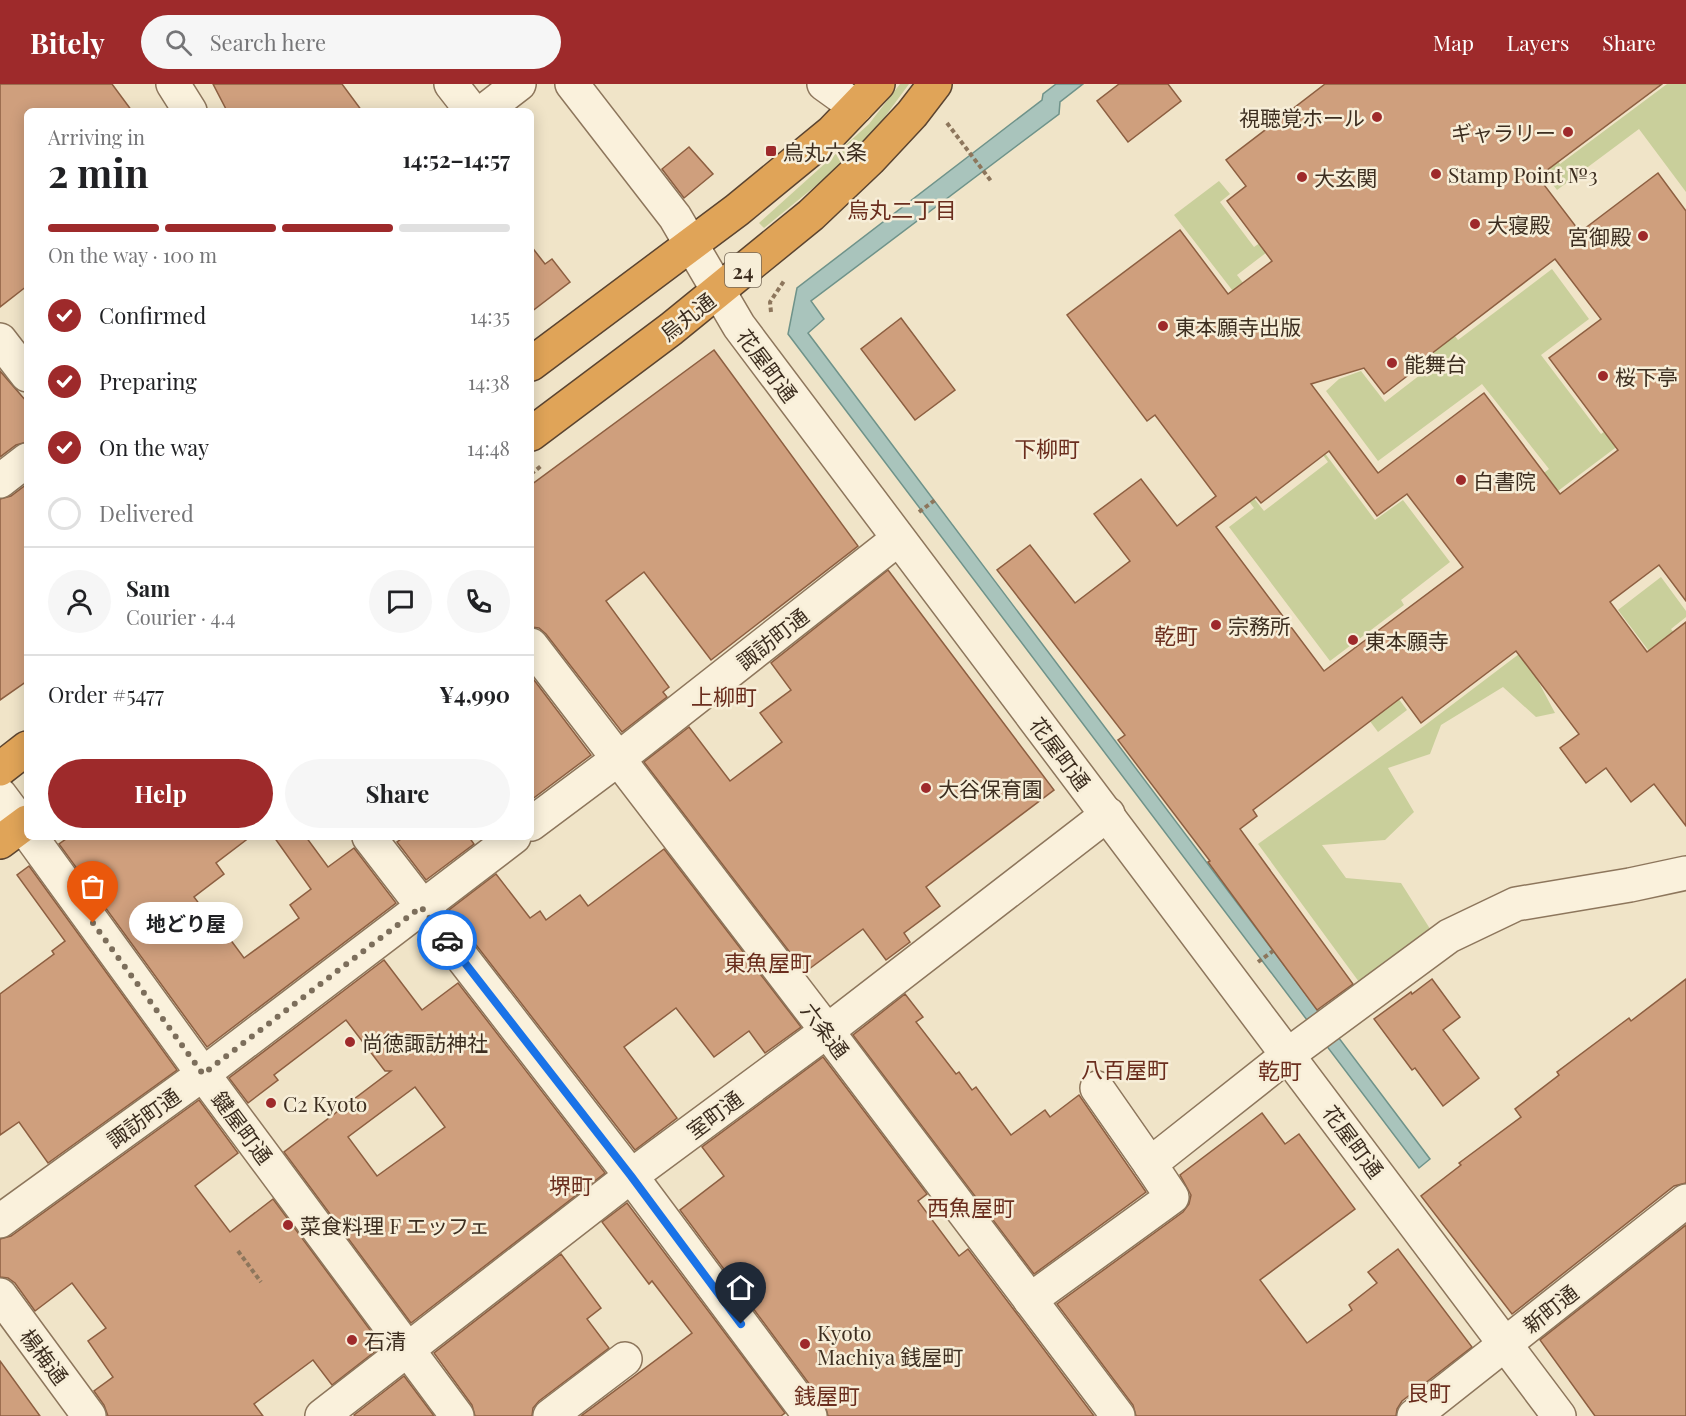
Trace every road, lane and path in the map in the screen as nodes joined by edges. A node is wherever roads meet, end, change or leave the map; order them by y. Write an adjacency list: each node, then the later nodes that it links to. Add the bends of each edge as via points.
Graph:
1 (173, 84): 8 (street)
2 (451, 84): 9 (street)
3 (519, 84): 10 (street)
4 (572, 84): 12 (street, 花屋町通, via 675,217)
5 (824, 84): 7 (street)
6 (931, 90): 11 (path); 13 (highway, 烏丸通 / 24, via 870,159 811,215)
7 (869, 91): 12 (highway, 24, via 832,132)
8 (188, 108)
9 (470, 108)
10 (488, 108)
11 (991, 181)
12 (690, 244): 13 (street, 花屋町通); 15 (highway, 24)
13 (718, 291): 17 (highway, 烏丸通 / 24); 22 (street, 花屋町通, via 739,326)
14 (0, 340): 16 (street)
15 (534, 362)
16 (24, 371)
17 (534, 432)
18 (24, 462): 19 (street)
19 (0, 481)
20 (935, 500): 21 (path)
21 (920, 511)
22 (898, 539): 25 (street, 諏訪町通); 28 (street, 花屋町通)
23 (534, 649): 25 (street, 六条通)
24 (24, 750): 26 (highway)
25 (618, 759): 29 (street, 諏訪町通); 38 (street, 六条通)
26 (0, 769)
27 (0, 795): 30 (street, 鍵屋町通)
28 (1108, 814): 38 (street, 室町通); 39 (street, 花屋町通)
29 (534, 822)
30 (22, 831)
31 (29, 840): 40 (street, 鍵屋町通)
32 (371, 840): 35 (street)
33 (510, 840): 35 (street, 諏訪町通)
34 (1686, 873): 39 (street, via 1516,904 1449,936)
35 (421, 907): 40 (street, 諏訪町通); 43 (street)
36 (1273, 951): 37 (path)
37 (1259, 961)
38 (826, 1031): 43 (street, 室町通); 49 (street, 六条通)
39 (1289, 1054): 42 (street); 50 (street, 花屋町通)
40 (203, 1074): 45 (street, 諏訪町通); 51 (street, 鍵屋町通)
41 (1097, 1088): 42 (street)
42 (1150, 1164): 49 (street, via 1172,1197)
43 (631, 1176): 51 (street, 室町通); 57 (street)
44 (1686, 1201): 50 (street, 新町通)
45 (0, 1221)
46 (237, 1251): 47 (path)
47 (261, 1282)
48 (0, 1296): 53 (street, 楊梅通)
49 (1030, 1300): 58 (street, 六条通)
50 (1506, 1344): 59 (street, 新町通); 60 (street, 花屋町通)
51 (408, 1350): 54 (street, 室町通); 55 (street, 鍵屋町通)
52 (625, 1359): 56 (street)
53 (89, 1416)
54 (322, 1416)
55 (457, 1416)
56 (550, 1416)
57 (810, 1416)
58 (1118, 1416)
59 (1414, 1416)
60 (1559, 1416)

